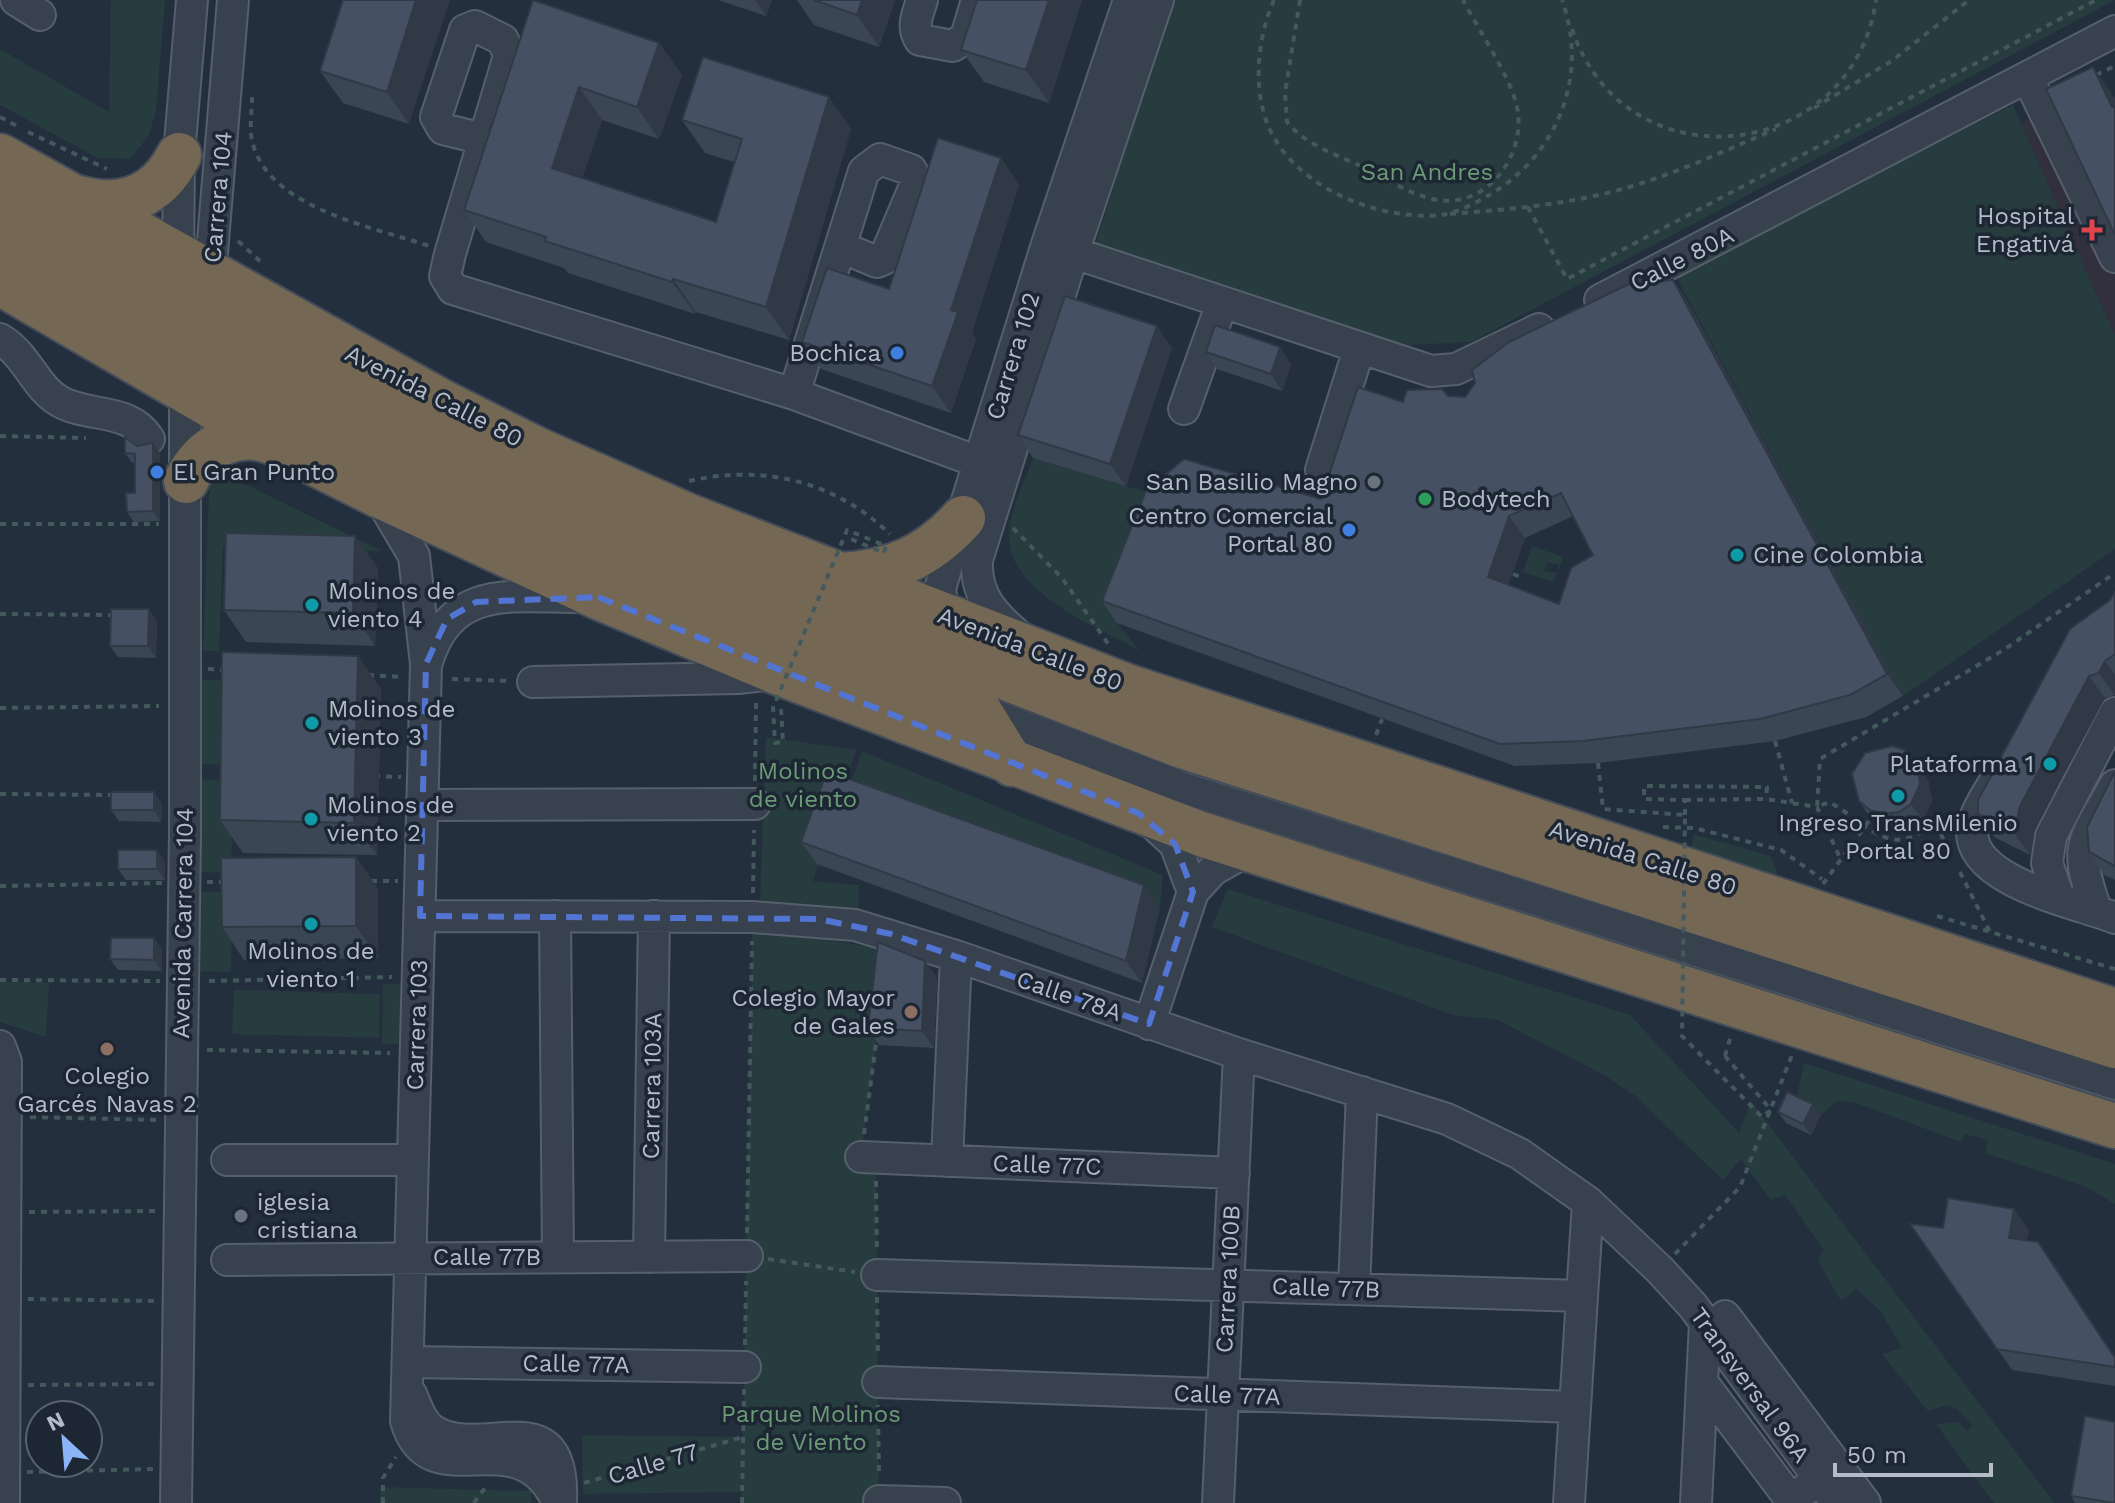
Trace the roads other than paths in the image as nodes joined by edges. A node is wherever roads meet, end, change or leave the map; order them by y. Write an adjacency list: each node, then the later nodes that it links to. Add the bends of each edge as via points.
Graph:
1 (192, 0): 10 (street, Carrera 104)
2 (233, 0): 20 (street, Carrera 104, via 216,220)
3 (922, 0): 4 (street, via 914,26 920,40 953,46 966,37)
4 (977, 0)
5 (1129, 0): 16 (street, Carrera 102)
6 (1158, 0): 16 (street, Carrera 102)
7 (2115, 31): 8 (street, Calle 80A)
8 (2028, 78): 17 (street); 22 (street, Calle 80A, via 1641,294 1586,313 1462,381)
9 (483, 139): 23 (street, via 445,276 453,289)
10 (179, 155): 12 (highway, via 160,183 142,196 120,203); 20 (street, Carrera 104)
11 (0, 156): 12 (highway, Avenida Calle 80)
12 (76, 197): 20 (highway, Avenida Calle 80)
13 (0, 198): 20 (highway, Avenida Calle 80)
14 (0, 239): 20 (highway, Avenida Calle 80)
15 (841, 247): 23 (street)
16 (1060, 248): 19 (street, Calle 80A); 27 (street, Carrera 102); 35 (street, Carrera 102, via 976,573 982,597 999,619)
17 (2115, 257)
18 (0, 283): 20 (highway, Avenida Calle 80)
19 (1222, 303): 22 (street, Calle 80A); 24 (street)
20 (191, 318): 26 (highway, Avenida Calle 80); 30 (street, Avenida Carrera 104); 32 (highway, Avenida Calle 80, via 333,343 540,451); 36 (highway, Avenida Calle 80, via 533,492); 40 (highway, Avenida Calle 80, via 404,467 663,585)
21 (0, 339): 25 (street, via 14,347 60,402 126,419)
22 (1359, 349): 28 (street)
23 (794, 394): 27 (street)
24 (1184, 409)
25 (149, 439)
26 (282, 447): 29 (highway, Avenida Calle 80); 30 (highway, via 252,437 221,443 196,463)
27 (981, 463): 31 (street, Carrera 102)
28 (1321, 470)
29 (378, 495): 33 (highway, Avenida Calle 80); 37 (street, Carrera 103, via 414,556)
30 (186, 502): 92 (street, Avenida Carrera 104)
31 (963, 518): 32 (highway, via 930,550 910,561 864,574); 34 (street, Carrera 102, via 940,589)
32 (843, 557): 34 (highway, Avenida Calle 80)
33 (598, 597): 37 (street, Carrera 103, via 476,602 447,619 434,639); 39 (highway, Avenida Calle 80)
34 (942, 614): 35 (highway, Avenida Calle 80); 36 (street, Carrera 102)
35 (1040, 653): 56 (highway, Avenida Calle 80, via 1254,730 1815,896)
36 (957, 661): 40 (street, Carrera 102); 59 (highway, Avenida Calle 80, via 1179,745)
37 (426, 671): 45 (street, Carrera 103)
38 (533, 682): 39 (street, via 738,678)
39 (772, 694): 43 (highway, Avenida Calle 80)
40 (980, 712): 43 (highway); 57 (street)
41 (2115, 713): 50 (street, via 2051,836 2047,863)
42 (2013, 748): 50 (street, via 1975,818 1975,847 1998,873)
43 (1012, 764): 47 (highway, Avenida Calle 80)
44 (2115, 785): 51 (street, via 2082,850 2083,872)
45 (423, 791): 46 (street); 52 (street, Carrera 103)
46 (755, 804)
47 (1138, 813): 48 (highway, Avenida Calle 80); 49 (street, via 1175,844)
48 (1250, 849): 49 (street, via 1213,870); 57 (highway, Avenida Calle 80, via 1699,993)
49 (1193, 892): 58 (street)
50 (2059, 898): 51 (street)
51 (2105, 914)
52 (420, 916): 53 (street, Calle 78A); 67 (street, Carrera 103)
53 (555, 916): 54 (street, Calle 78A); 73 (street)
54 (654, 916): 55 (street, Calle 78A, via 855,925); 74 (street, Carrera 103A)
55 (956, 956): 58 (street, Calle 78A); 68 (street)
56 (2106, 1005)
57 (1816, 1009): 62 (street); 64 (highway, Avenida Calle 80)
58 (1149, 1024): 61 (street, Calle 78A)
59 (2115, 1046)
60 (1, 1047): 91 (street, via 6,1062)
61 (1239, 1054): 63 (street, Calle 78A); 69 (street, Carrera 100B)
62 (2115, 1084)
63 (1362, 1092): 70 (street, Calle 78A, via 1485,1135); 79 (street)
64 (2115, 1126)
65 (868, 1157): 68 (street, Calle 77C)
66 (227, 1160): 67 (street)
67 (413, 1160): 72 (street, Carrera 103)
68 (947, 1161): 69 (street, Calle 77C)
69 (1234, 1173): 78 (street, Carrera 100B)
70 (1588, 1202): 77 (street, Calle 78A); 80 (street)
71 (747, 1256): 74 (street, Calle 77B)
72 (411, 1257): 73 (street, Calle 77B); 75 (street, Calle 77B); 83 (street, Carrera 103)
73 (558, 1257): 74 (street, Calle 77B)
74 (649, 1257)
75 (227, 1260)
76 (877, 1275): 78 (street, Calle 77B)
77 (1668, 1279): 81 (street, Transversal 96A); 97 (street, via 1705,1297 1726,1317)
78 (1228, 1285): 79 (street, Calle 77B); 86 (street, Carrera 100B)
79 (1354, 1289): 80 (street, Calle 77B)
80 (1582, 1296): 87 (street)
81 (1705, 1323): 85 (street); 88 (street, Transversal 96A)
82 (745, 1367): 83 (street, Calle 77A)
83 (408, 1374): 89 (street, via 423,1420 434,1432 527,1438 545,1446 562,1473); 89 (street, via 410,1434 422,1455 449,1464 529,1466)
84 (878, 1382): 86 (street, Calle 77A)
85 (1702, 1382): 88 (street, via 1791,1500); 96 (street)
86 (1223, 1395): 87 (street, Calle 77A); 94 (street, Carrera 100B)
87 (1575, 1407): 95 (street)
88 (1828, 1491)
89 (560, 1499)
90 (879, 1501): 93 (street)
91 (4, 1503)
92 (176, 1503)
93 (945, 1503)
94 (1218, 1503)
95 (1569, 1503)
96 (1696, 1503)
97 (1865, 1503)

